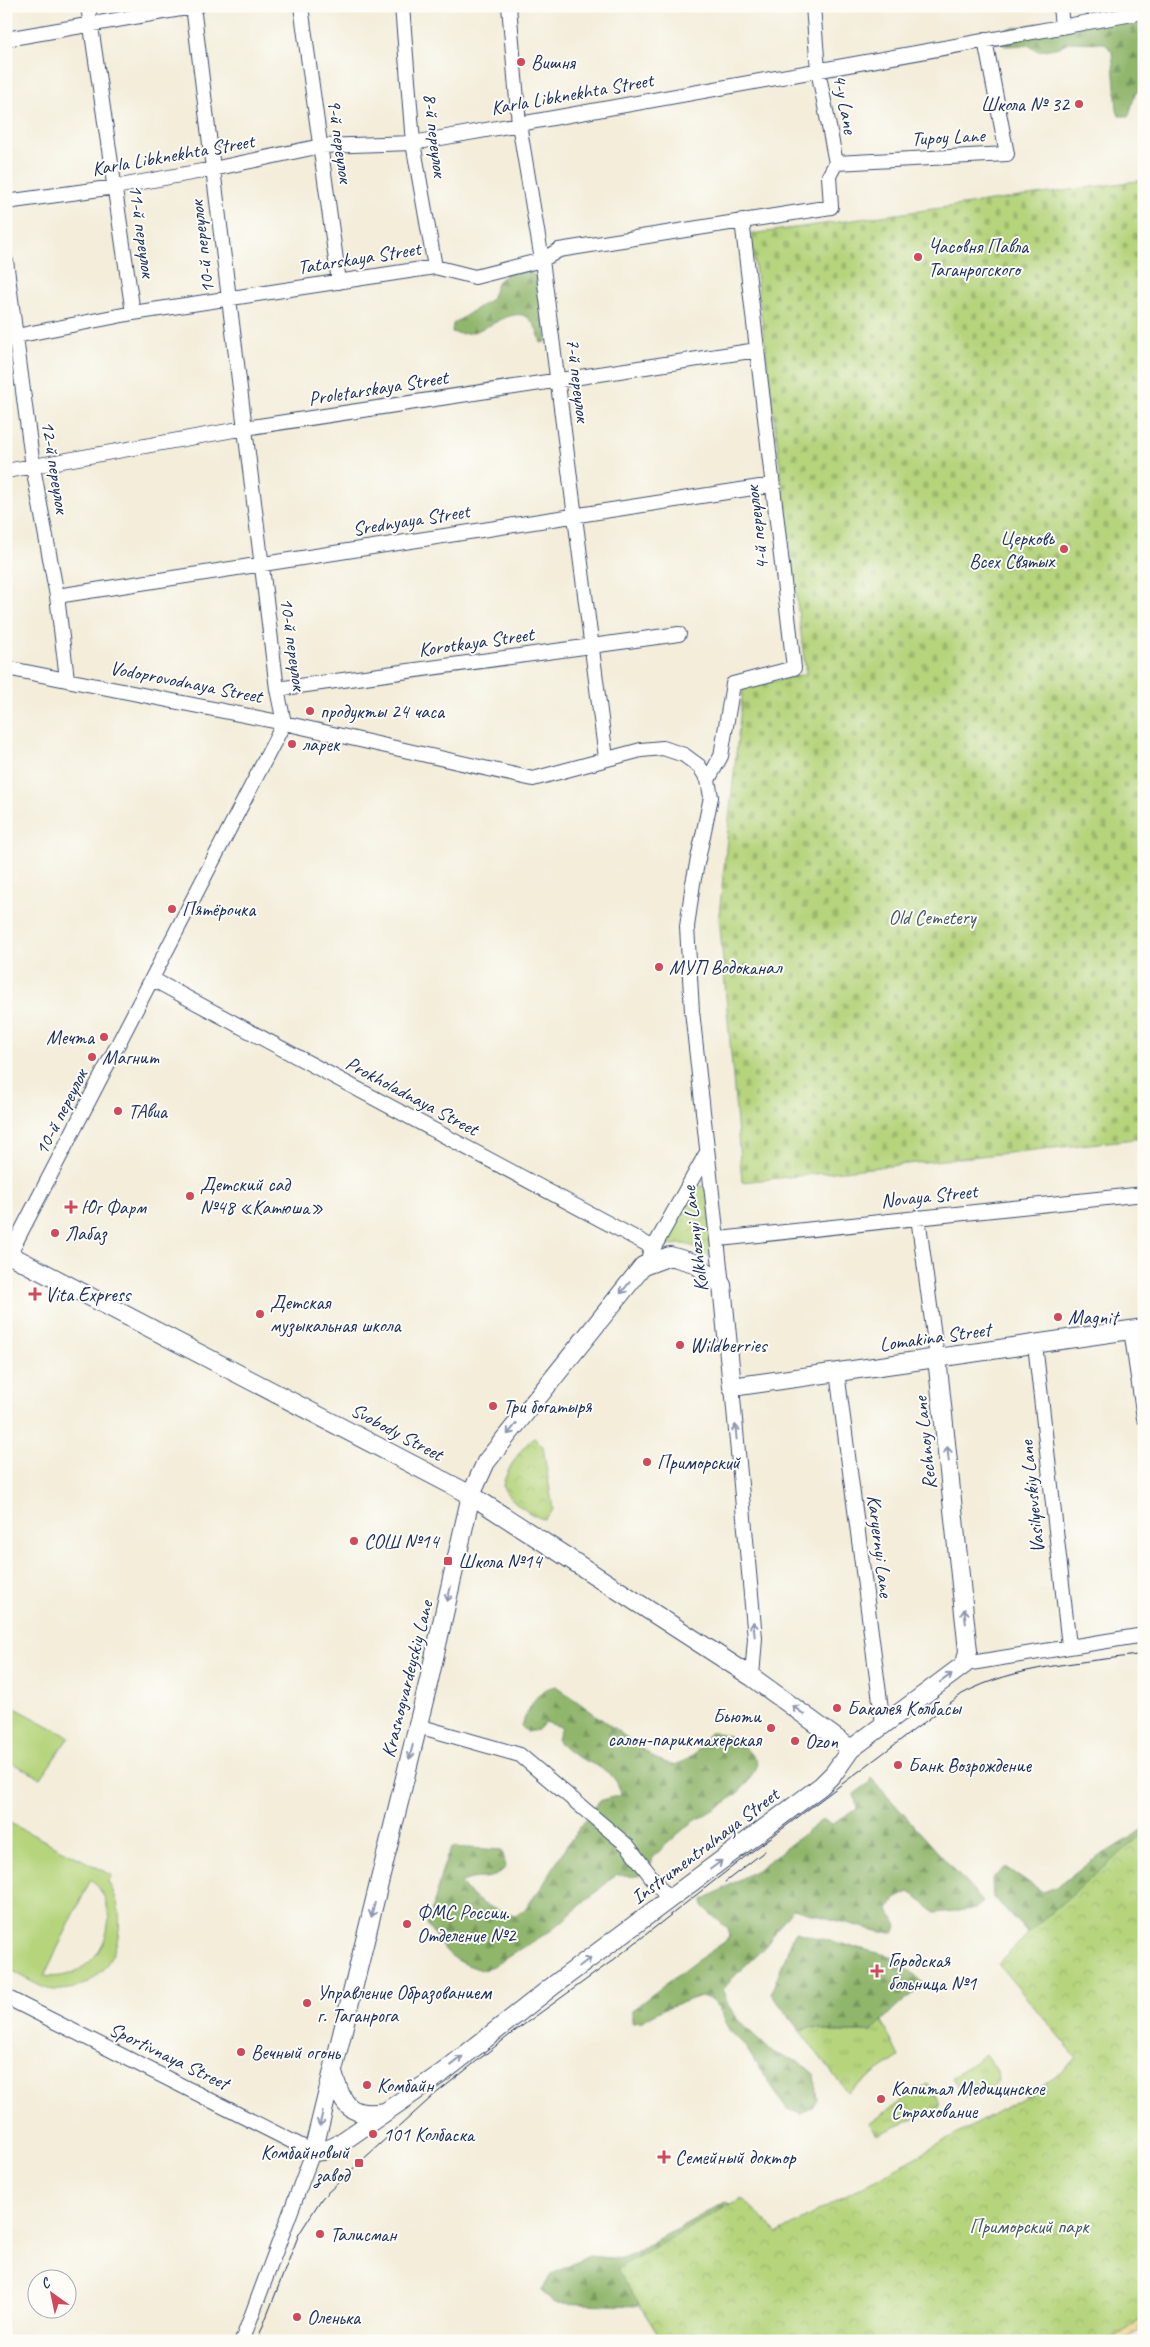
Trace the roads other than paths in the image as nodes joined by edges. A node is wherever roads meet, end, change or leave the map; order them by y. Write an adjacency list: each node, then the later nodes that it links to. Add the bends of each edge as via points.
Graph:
1 (88, 6): 9 (street, 11-й переулок)
2 (301, 6): 16 (street, 9-й переулок)
3 (402, 6): 15 (street, 8-й переулок)
4 (509, 6): 14 (street, 7-й переулок)
5 (813, 6): 13 (street, 4-y Lane)
6 (1060, 6): 10 (street)
7 (194, 7): 9 (street); 18 (street, 10-й переулок)
8 (1144, 12): 10 (street, Karla Libknekhta Street)
9 (90, 24): 11 (street); 19 (street, 11-й переулок)
10 (1062, 26): 12 (street, Karla Libknekhta Street)
11 (6, 38)
12 (985, 40): 13 (street, Karla Libknekhta Street); 17 (street, Tupoy Lane, via 1007,154)
13 (818, 70): 14 (street, Karla Libknekhta Street); 17 (street, 4-y Lane)
14 (519, 124): 15 (street, Karla Libknekhta Street); 23 (street, 7-й переулок)
15 (414, 143): 16 (street, Karla Libknekhta Street); 25 (street, 8-й переулок)
16 (321, 146): 18 (street, Karla Libknekhta Street); 26 (street, 9-й переулок)
17 (836, 163): 21 (street, 4-y Lane, via 829,176)
18 (214, 169): 19 (street, Karla Libknekhta Street); 27 (street, 10-й переулок)
19 (115, 187): 20 (street, Karla Libknekhta Street); 28 (street, 11-й переулок)
20 (6, 202)
21 (831, 206): 22 (street, Tatarskaya Street)
22 (742, 220): 23 (street, Tatarskaya Street, via 559,250); 30 (street, 4-й переулок)
23 (542, 260): 25 (street, Tatarskaya Street, via 475,278); 31 (street, 7-й переулок)
24 (6, 261): 29 (street, 12-й переулок)
25 (435, 267): 26 (street, Tatarskaya Street)
26 (339, 282): 27 (street, Tatarskaya Street)
27 (229, 299): 28 (street, Tatarskaya Street); 32 (street, 10-й переулок)
28 (133, 313): 29 (street, Tatarskaya Street)
29 (12, 337): 33 (street, 12-й переулок)
30 (757, 350): 31 (street, Proletarskaya Street); 35 (street, 4-й переулок)
31 (558, 380): 32 (street, Proletarskaya Street); 36 (street, 7-й переулок)
32 (245, 428): 33 (street, Proletarskaya Street); 37 (street, 10-й переулок)
33 (33, 467): 34 (street, Proletarskaya Street); 38 (street, 12-й переулок)
34 (6, 471)
35 (772, 485): 36 (street, Srednyaya Street); 46 (street, 4-й переулок, via 794,668 734,684 721,756)
36 (575, 515): 37 (street, Srednyaya Street); 40 (street, 7-й переулок)
37 (262, 563): 38 (street, Srednyaya Street); 43 (street, 10-й переулок)
38 (57, 596): 42 (street, 12-й переулок)
39 (679, 634): 40 (street, Korotkaya Street)
40 (592, 646): 43 (street, Korotkaya Street); 45 (street, 7-й переулок)
41 (6, 668): 42 (street, Vodoprovodnaya Street)
42 (67, 679): 44 (street, Vodoprovodnaya Street)
43 (278, 689): 44 (street, 10-й переулок)
44 (284, 722): 45 (street, Vodoprovodnaya Street, via 533,779); 47 (street, 10-й переулок)
45 (606, 758): 46 (street, via 663,748 684,755 699,766)
46 (708, 780): 48 (street, Kolkhoznyi Lane, via 712,797 687,926)
47 (152, 979): 52 (street, Prokholadnaya Street); 53 (street, 10-й переулок)
48 (706, 1154): 51 (street, Kolkhoznyi Lane); 52 (street, Krasnogvardeyskiy Lane)
49 (1144, 1194): 50 (street, Novaya Street)
50 (918, 1217): 51 (street, Novaya Street); 58 (street, Rechnoy Lane)
51 (719, 1239): 55 (street, Kolkhoznyi Lane)
52 (654, 1248): 54 (street, Krasnogvardeyskiy Lane)
53 (8, 1254): 62 (main road, Svobody Street)
54 (643, 1266): 55 (main road, via 670,1256 694,1264); 62 (main road, Krasnogvardeyskiy Lane, one-way to 62, via 486,1462)
55 (722, 1286): 60 (main road, Kolkhoznyi Lane)
56 (1138, 1329): 57 (main road, Lomakina Street); 61 (street)
57 (1035, 1344): 58 (main road, Lomakina Street); 64 (street, Vasilyevskiy Lane)
58 (937, 1358): 59 (main road, Lomakina Street); 65 (main road, Rechnoy Lane, one-way to 58, via 968,1651)
59 (837, 1372): 60 (main road, Lomakina Street); 67 (street, Karyernyi Lane)
60 (732, 1387): 66 (street, Kolkhoznyi Lane, one-way to 60, via 755,1638)
61 (1144, 1418)
62 (472, 1496): 66 (main road, Svobody Street); 68 (main road, Krasnogvardeyskiy Lane, one-way to 68)
63 (1144, 1635): 64 (street, Instrumentralnaya Street)
64 (1069, 1646): 65 (street, Instrumentralnaya Street)
65 (965, 1664): 67 (main road, Instrumentralnaya Street, one-way to 65)
66 (752, 1677): 69 (main road, Svobody Street, one-way to 66)
67 (883, 1724): 69 (main road, Instrumentralnaya Street)
68 (418, 1726): 70 (street, via 520,1755 628,1846); 72 (main road, Krasnogvardeyskiy Lane, one-way to 72)
69 (851, 1749): 70 (main road, Instrumentralnaya Street, one-way to 69, via 820,1786)
70 (669, 1900): 73 (main road, Instrumentralnaya Street, one-way to 70)
71 (6, 1997): 74 (street, Sportivnaya Street)
72 (333, 2072): 73 (main road, via 338,2092 350,2110 366,2115); 74 (main road, Krasnogvardeyskiy Lane, one-way to 74)
73 (386, 2112): 74 (main road, Instrumentralnaya Street, via 336,2146 323,2152)
74 (313, 2152): 75 (street)
75 (242, 2341)

